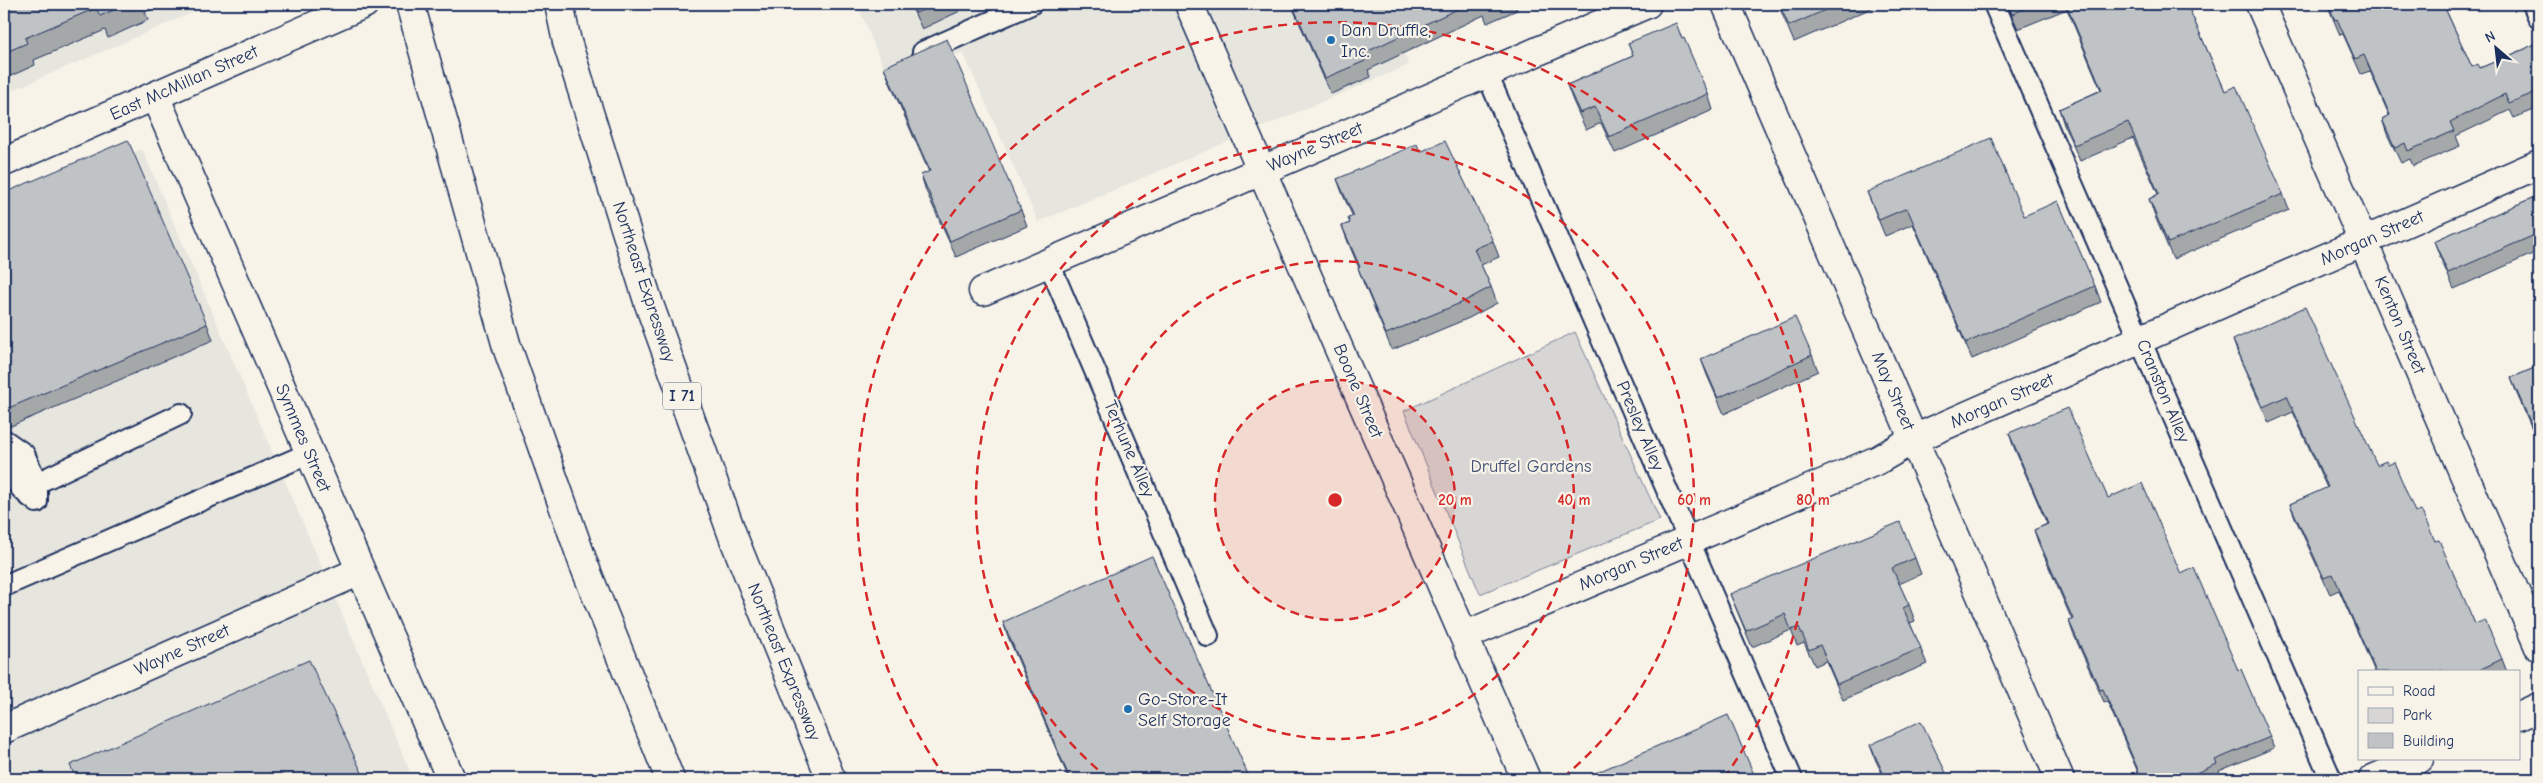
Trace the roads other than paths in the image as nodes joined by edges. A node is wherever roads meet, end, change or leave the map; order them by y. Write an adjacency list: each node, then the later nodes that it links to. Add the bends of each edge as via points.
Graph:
1 (364, 4): 14 (main road, East McMillan Street)
2 (410, 4): 37 (main road, via 507,347 584,565)
3 (559, 4): 38 (main road, Northeast Expressway / I 71, via 567,42 649,304 734,539)
4 (1031, 4): 12 (lane)
5 (1189, 4): 17 (main road, Boone Street)
6 (1647, 4): 13 (main road, Wayne Street)
7 (1726, 4): 23 (main road, May Street)
8 (1994, 4): 21 (lane, Cranston Alley)
9 (2260, 4): 18 (main road, Kenton Street)
10 (2533, 4): 11 (lane)
11 (2539, 18)
12 (907, 59)
13 (1487, 74): 17 (main road, Wayne Street); 26 (lane, Presley Alley)
14 (155, 96): 15 (main road, East McMillan Street); 25 (main road, Symmes Street)
15 (4, 162)
16 (2539, 164): 18 (main road, Morgan Street)
17 (1261, 171): 19 (main road, Wayne Street); 30 (main road, Boone Street)
18 (2363, 242): 21 (main road, Morgan Street); 31 (main road, Kenton Street)
19 (1049, 263): 20 (main road, Wayne Street); 29 (lane, Terhune Alley)
20 (983, 291)
21 (2141, 340): 23 (main road, Morgan Street); 42 (lane, Cranston Alley)
22 (181, 414): 24 (lane, via 37,483 36,502 19,490 7,462)
23 (1914, 439): 26 (main road, Morgan Street, via 1878,460); 41 (main road, May Street)
24 (6, 443)
25 (310, 453): 27 (main road, Symmes Street); 28 (lane)
26 (1689, 540): 30 (main road, Morgan Street); 40 (lane, Presley Alley)
27 (360, 570): 34 (main road, Wayne Street); 36 (main road, Symmes Street)
28 (4, 586)
29 (1208, 636)
30 (1464, 636): 39 (main road, Boone Street)
31 (2539, 647)
32 (2539, 707): 33 (main road)
33 (2520, 716)
34 (4, 729)
35 (2417, 760): 43 (main road)
36 (451, 779)
37 (670, 779)
38 (831, 779)
39 (1526, 779)
40 (1792, 779)
41 (2060, 779)
42 (2330, 779)
43 (2373, 779)

